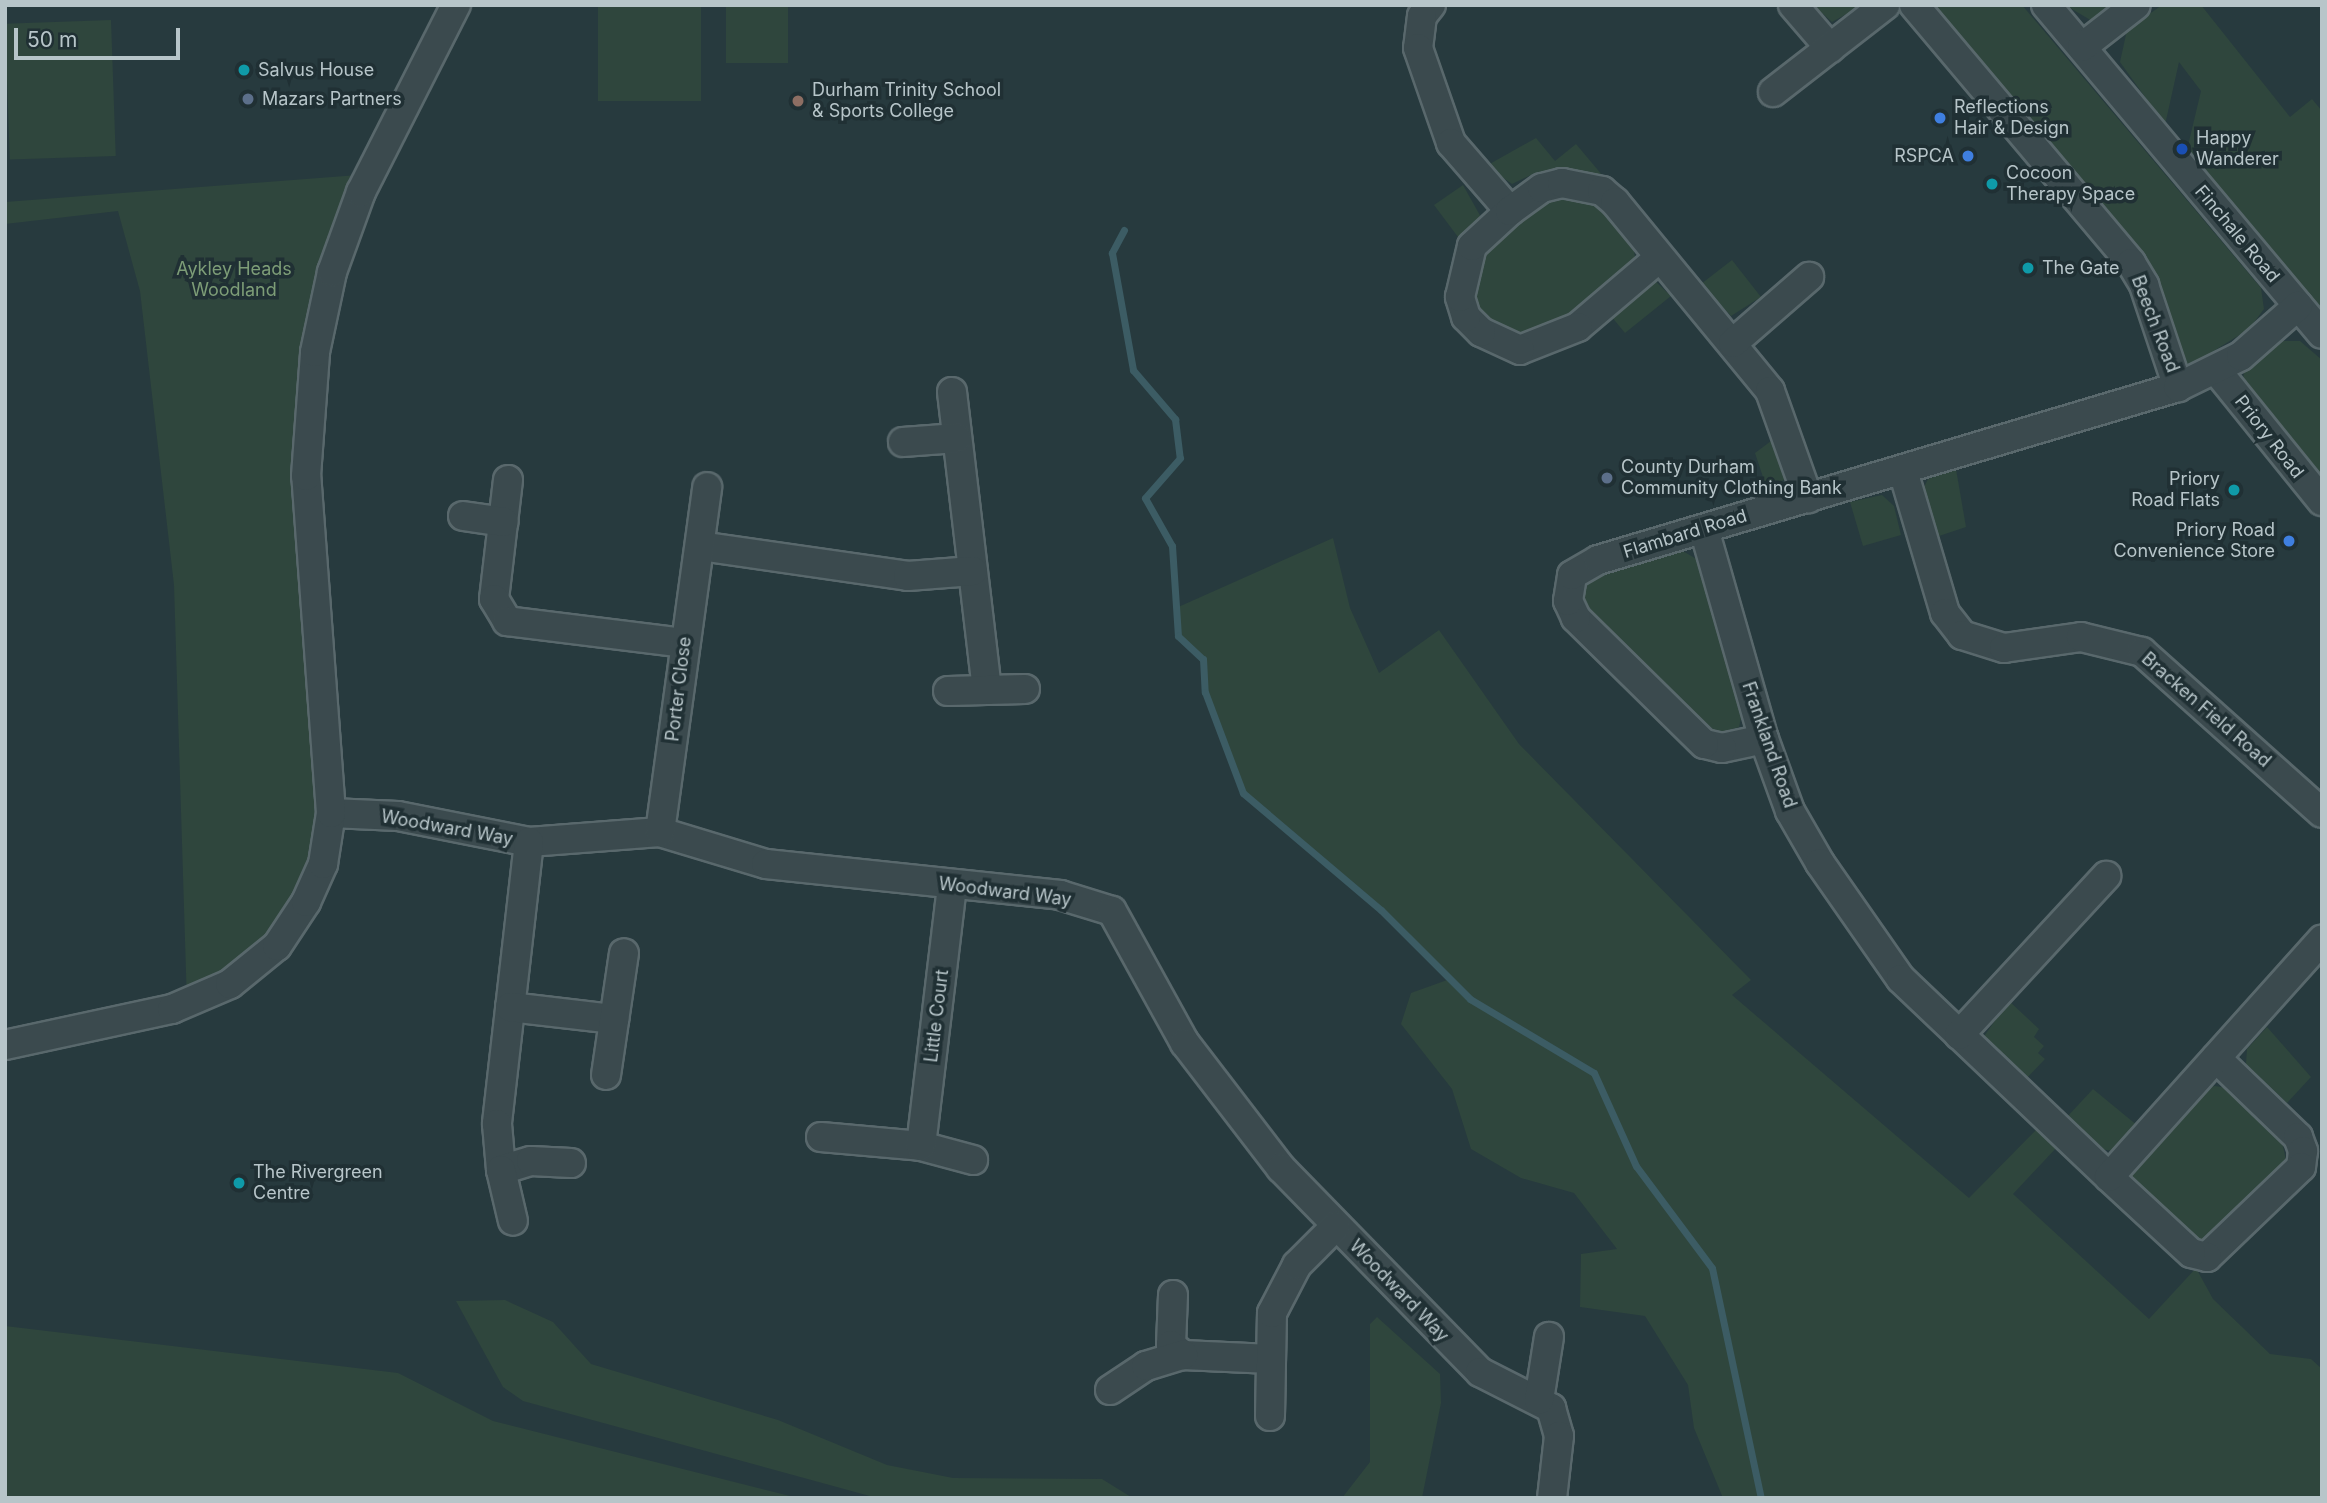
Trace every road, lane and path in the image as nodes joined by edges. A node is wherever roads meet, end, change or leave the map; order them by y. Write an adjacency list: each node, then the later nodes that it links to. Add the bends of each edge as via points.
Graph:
1 (456, 5): 37 (street, via 361,192 332,272 307,408)
2 (1431, 5): 11 (street, via 1422,16 1419,48 1451,143)
3 (1793, 5): 9 (street)
4 (1885, 5): 9 (street)
5 (1914, 5): 18 (street, Beech Road, via 2131,263 2144,285)
6 (2046, 5): 8 (street, Finchale Road)
7 (2136, 5): 8 (street)
8 (2082, 47): 14 (street, Finchale Road)
9 (1830, 48): 10 (street)
10 (1773, 92)
11 (1510, 211): 12 (street, via 1542,188 1583,184 1615,202); 12 (street, via 1472,246 1460,279 1466,317 1499,345 1520,350 1546,345 1578,327)
12 (1659, 258): 16 (street)
13 (1809, 277): 16 (street)
14 (2298, 306): 15 (street, Finchale Road); 17 (street, Flambard Road)
15 (2322, 334)
16 (1732, 343): 25 (street, via 1786,423)
17 (2217, 372): 18 (street, Flambard Road); 26 (street, Priory Road)
18 (2178, 387): 22 (street, Flambard Road)
19 (952, 392): 20 (street)
20 (957, 438): 21 (street); 31 (street)
21 (903, 442)
22 (1903, 471): 25 (street, Flambard Road); 38 (street, Bracken Field Road, via 1945,613 1962,635 2004,648 2081,637 2142,652)
23 (508, 480): 28 (street)
24 (706, 487): 30 (street, Porter Close)
25 (1808, 498): 29 (street, Flambard Road)
26 (2322, 501)
27 (463, 516): 28 (street)
28 (504, 522): 32 (street, via 494,599 508,621)
29 (1704, 529): 36 (street, Frankland Road); 36 (street, Flambard Road, via 1583,565 1572,575 1568,601 1576,618 1704,744 1722,748)
30 (700, 546): 31 (street, via 908,576); 32 (street, Porter Close)
31 (973, 571): 34 (street)
32 (684, 643): 39 (street, Porter Close)
33 (1025, 689): 34 (street)
34 (988, 690): 35 (street)
35 (948, 691)
36 (1764, 739): 47 (street, Frankland Road, via 1790,811 1820,863 1901,979)
37 (331, 813): 40 (street, Woodward Way, via 398,816); 48 (street, via 323,864 306,902 277,946 230,984 172,1009)
38 (2322, 813)
39 (660, 832): 40 (street, Woodward Way); 42 (street, Woodward Way, via 766,864)
40 (529, 842): 45 (street)
41 (2106, 876): 47 (street)
42 (952, 886): 52 (street, Little Court); 58 (street, Woodward Way, via 1060,895 1112,911 1185,1043 1281,1168)
43 (2322, 940): 49 (street)
44 (624, 953): 46 (street)
45 (510, 1007): 46 (street); 55 (street, via 497,1124)
46 (614, 1019): 50 (street)
47 (1959, 1035): 56 (street, Frankland Road)
48 (5, 1045)
49 (2216, 1058): 56 (street); 56 (street, Frankland Road, via 2298,1137 2301,1167 2207,1257 2191,1253)
50 (606, 1075)
51 (821, 1137): 52 (street)
52 (921, 1146): 53 (street)
53 (973, 1160)
54 (571, 1163): 55 (street, via 531,1161)
55 (501, 1170): 57 (street)
56 (2109, 1177)
57 (513, 1221)
58 (1336, 1226): 62 (street, via 1297,1265 1272,1313); 64 (street, Woodward Way, via 1480,1372)
59 (1172, 1295): 61 (street, via 1171,1345)
60 (1549, 1337): 64 (street)
61 (1183, 1355): 62 (street); 63 (street, via 1146,1366)
62 (1271, 1359): 65 (street)
63 (1110, 1390)
64 (1539, 1400): 66 (street, via 1557,1420)
65 (1270, 1416)
66 (1552, 1498)

